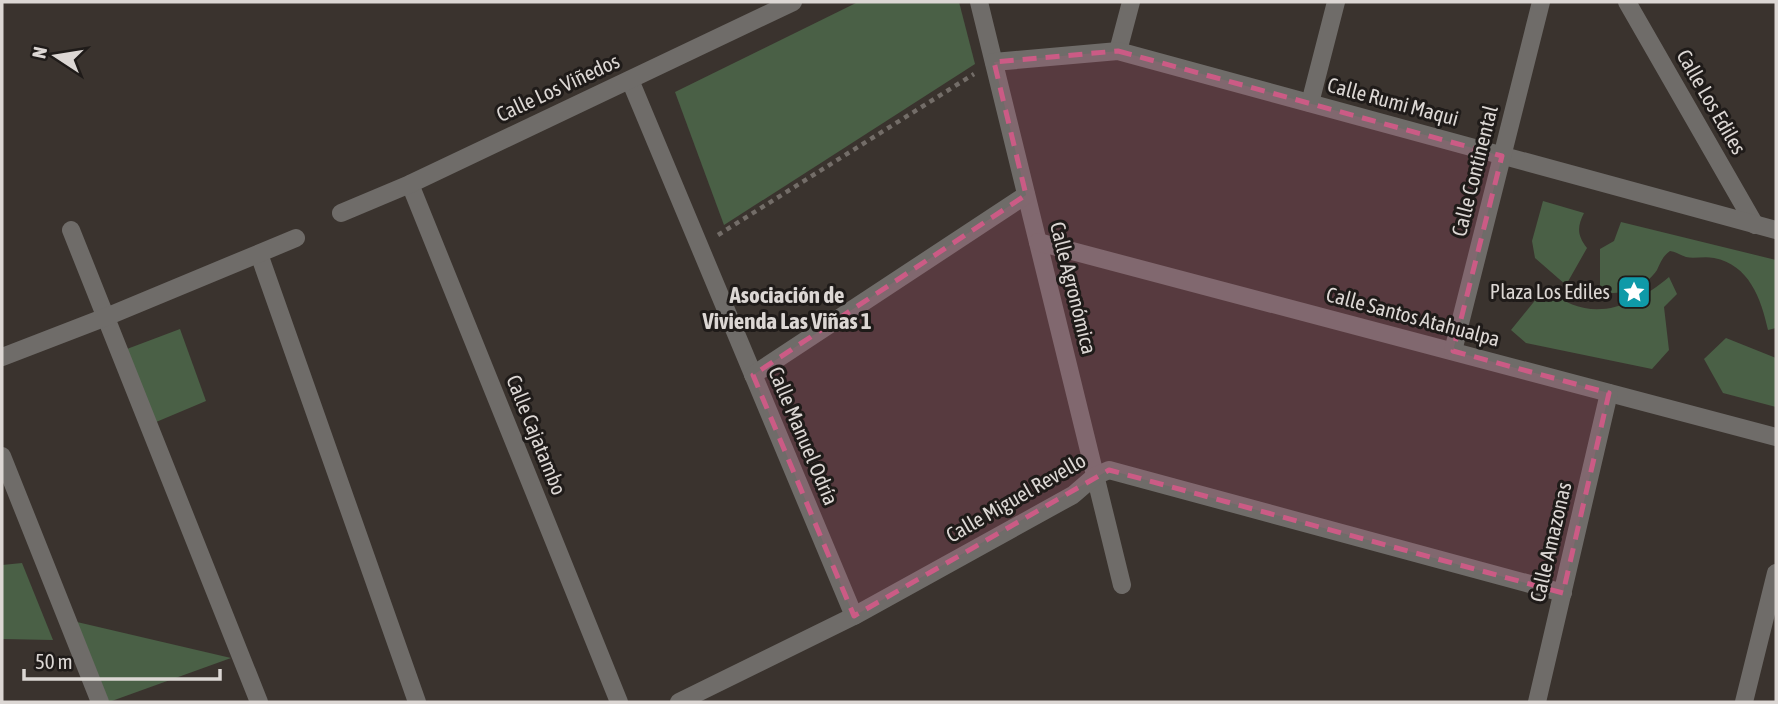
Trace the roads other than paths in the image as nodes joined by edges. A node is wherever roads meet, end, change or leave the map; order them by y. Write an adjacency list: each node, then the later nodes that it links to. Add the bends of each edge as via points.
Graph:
1 (979, 2): 8 (street, Calle Agronómica)
2 (1130, 2): 7 (street)
3 (1336, 2): 10 (street)
4 (1541, 2): 11 (street, Calle Continental)
5 (1627, 2): 15 (street, Calle Los Ediles)
6 (789, 3): 9 (street, Calle Los Viñedos)
7 (1118, 51): 8 (street, Calle Rumi Maqui); 10 (street, Calle Rumi Maqui)
8 (994, 62): 13 (street, Calle Agronómica)
9 (630, 80): 12 (street, Calle Los Viñedos); 24 (street, Calle Manuel Odría)
10 (1310, 103): 11 (street, Calle Rumi Maqui)
11 (1502, 156): 15 (street, Calle Rumi Maqui); 22 (street, Calle Continental)
12 (410, 184): 14 (street, Calle Los Viñedos); 36 (street, Calle Cajatambo)
13 (1026, 195): 19 (street, Calle Agronómica); 24 (street)
14 (341, 214)
15 (1755, 225): 17 (street, Calle Rumi Maqui)
16 (71, 230): 21 (street)
17 (1776, 230)
18 (296, 238): 20 (street)
19 (1038, 242): 22 (street, Calle Santos Atahualpa); 28 (street, Calle Agronómica)
20 (259, 254): 21 (street); 35 (street)
21 (106, 317): 23 (street); 34 (street)
22 (1453, 351): 25 (street, Calle Santos Atahualpa)
23 (2, 357)
24 (753, 375): 32 (street, Calle Manuel Odría)
25 (1609, 393): 26 (street, Calle Santos Atahualpa); 31 (street, Calle Amazonas)
26 (1776, 437)
27 (2, 456): 33 (street)
28 (1095, 476): 30 (street, Calle Agronómica); 31 (street, Calle Miguel Revello, via 1109,470); 32 (street, Calle Miguel Revello, via 1073,495)
29 (1776, 573): 39 (street)
30 (1122, 586)
31 (1563, 593): 38 (street, Calle Amazonas)
32 (854, 616): 37 (street, Calle Miguel Revello)
33 (100, 702)
34 (259, 702)
35 (417, 702)
36 (618, 702)
37 (679, 702)
38 (1537, 702)
39 (1744, 702)

